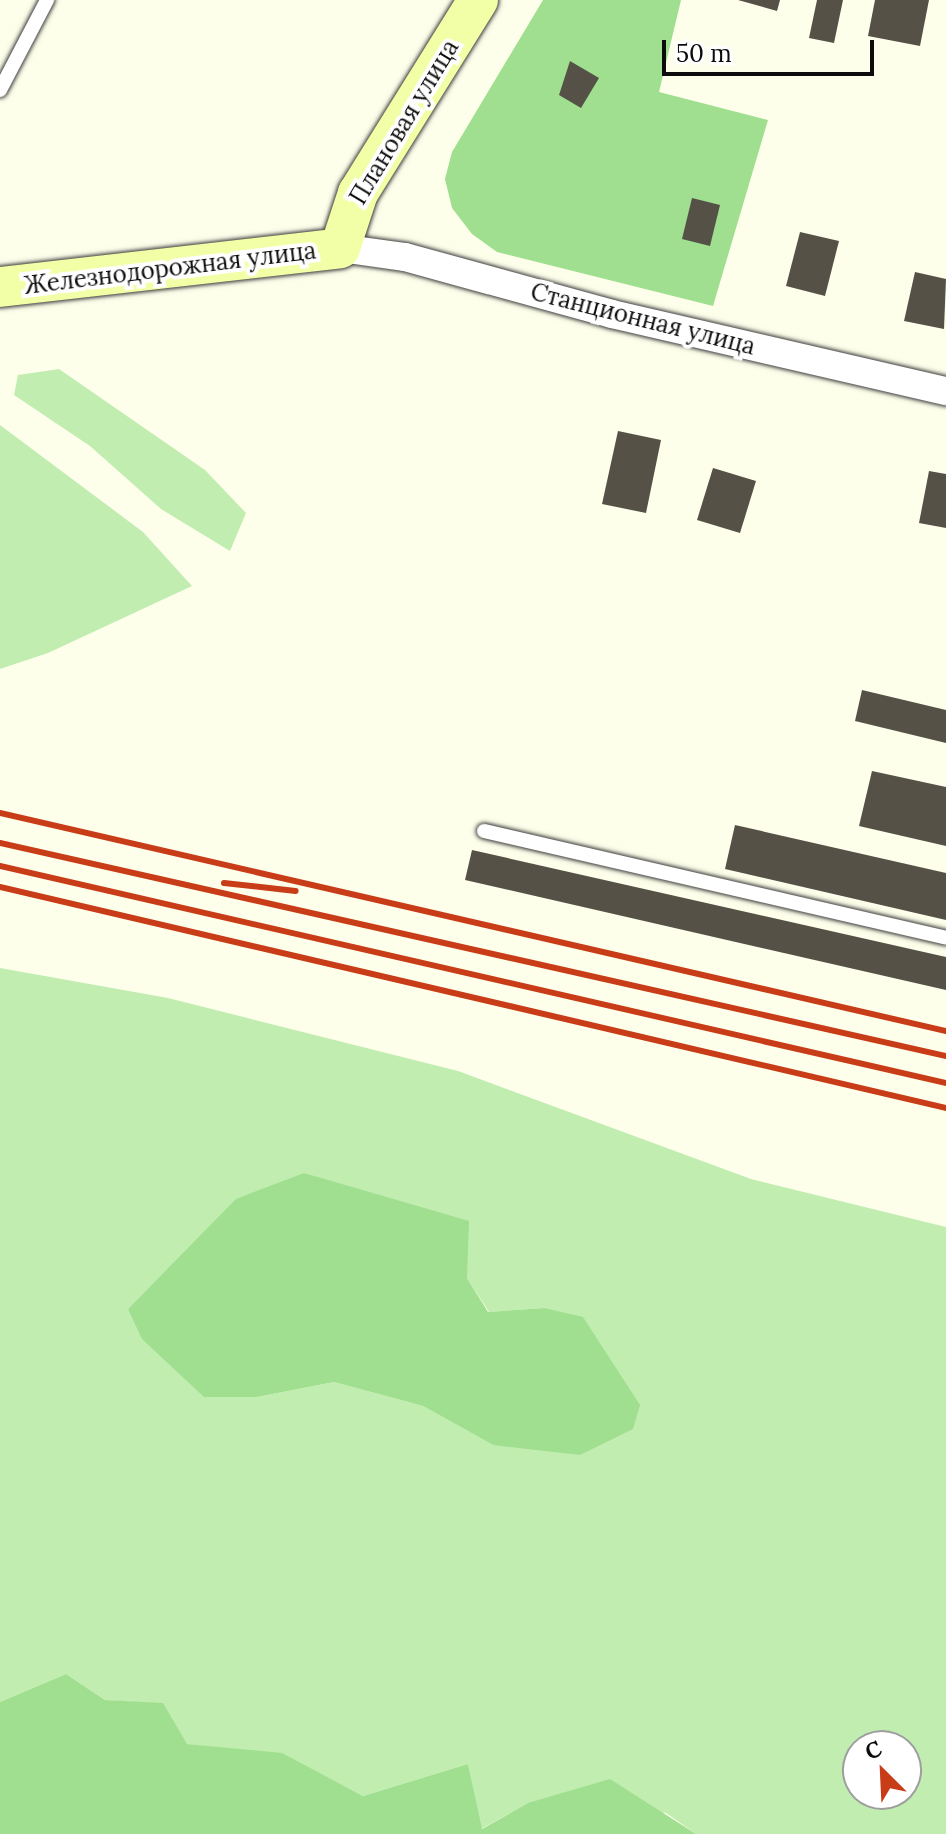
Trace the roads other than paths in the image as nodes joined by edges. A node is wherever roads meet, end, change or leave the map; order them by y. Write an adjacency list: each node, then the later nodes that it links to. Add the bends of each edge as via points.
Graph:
1 (47, 0): 3 (lane)
2 (478, 0): 4 (street, Плановая улица, via 358,193)
3 (0, 90)
4 (340, 248): 5 (street, Железнодорожная улица); 6 (street, Станционная улица, via 405,257 612,314)
5 (0, 287)
6 (946, 391)
7 (484, 831): 8 (lane)
8 (946, 938)

